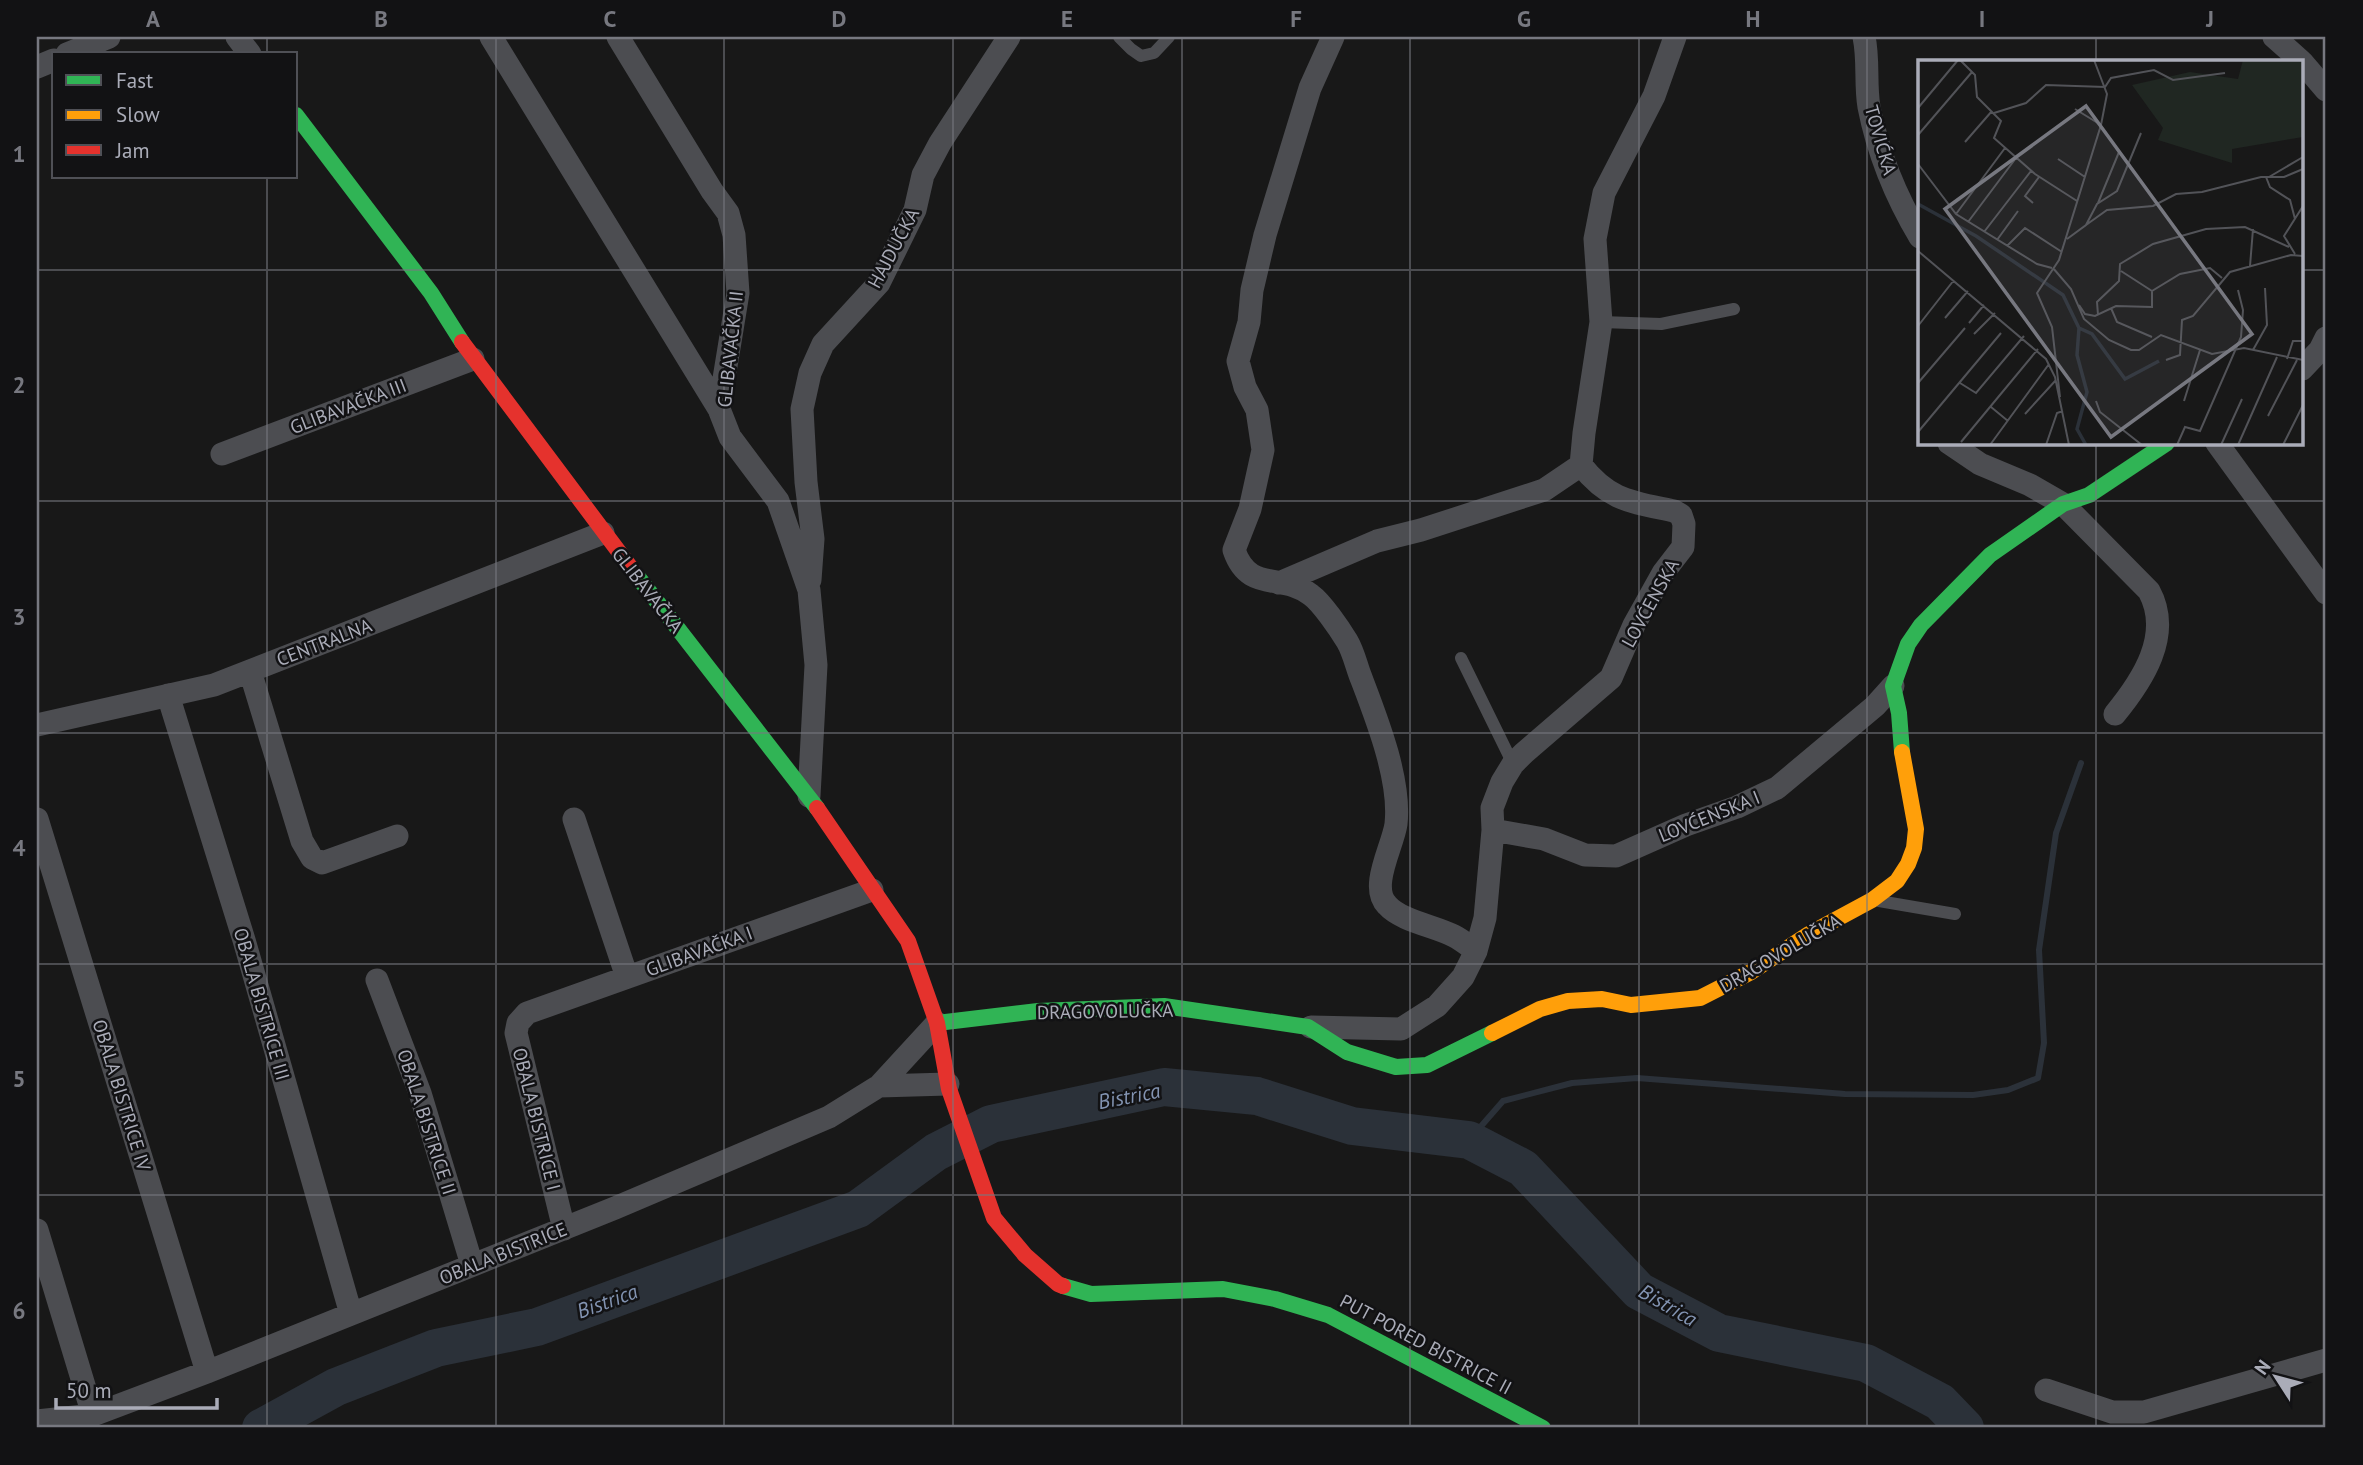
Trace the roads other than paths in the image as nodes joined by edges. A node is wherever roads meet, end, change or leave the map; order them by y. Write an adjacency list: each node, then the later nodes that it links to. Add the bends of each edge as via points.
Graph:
1 (109, 37): 12 (street)
2 (237, 37): 13 (street)
3 (491, 37): 24 (street)
4 (618, 37): 24 (street, GLIBAVAČKA II, via 728,213 734,235 738,293)
5 (1119, 37): 6 (lane, via 1141,56 1154,53)
6 (1169, 37)
7 (1333, 37): 32 (street, via 1310,88 1265,235 1238,361 1258,410 1263,450 1250,509 1234,551 1247,573)
8 (1675, 37): 20 (street, via 1654,96 1604,193 1595,239)
9 (1864, 37): 18 (street, TOVIĆKA, via 1868,104 1881,155)
10 (2274, 37): 14 (street)
11 (1009, 39): 33 (street, HAJDUČKA, via 922,175 915,210 879,283 823,344 810,373 802,409 813,539)
12 (72, 52)
13 (248, 52)
14 (2300, 60)
15 (2304, 64): 16 (street)
16 (2326, 90)
17 (298, 118): 22 (street, GLIBAVAČKA, via 431,293)
18 (1918, 234)
19 (1734, 309): 20 (lane, via 1661,324)
20 (1601, 322): 29 (street)
21 (2326, 338): 23 (street)
22 (473, 359): 28 (street, GLIBAVAČKA III); 31 (street, GLIBAVAČKA)
23 (2304, 367)
24 (719, 409): 33 (street, GLIBAVAČKA II, via 730,437 778,501)
25 (1950, 444): 30 (street, via 1980,464)
26 (2165, 444): 30 (street, via 2089,495)
27 (2218, 444): 34 (street)
28 (222, 454)
29 (1581, 465): 32 (street, via 1544,490 1377,541); 41 (street, LOVĆENSKA, via 1614,496 1681,515 1683,547 1634,625 1611,678)
30 (2063, 504): 37 (street, via 1990,555 1921,625 1908,644); 39 (street, via 2149,591 2156,604 2153,651 2144,675)
31 (603, 533): 36 (street, CENTRALNA); 42 (street, GLIBAVAČKA)
32 (1279, 583): 50 (street, via 1312,596 1348,643 1379,724 1394,783 1396,824 1381,898 1396,912 1455,936)
33 (809, 590): 42 (street, GLIBAVAČKA II, via 816,665)
34 (2326, 593)
35 (1461, 658): 41 (lane)
36 (250, 671): 38 (street, CENTRALNA); 46 (street, via 302,841 312,858 322,863)
37 (1893, 686): 45 (street, LOVĆENSKA I, via 1777,788 1616,856 1585,855 1544,839); 48 (street, DRAGOVOLUČKA, via 1916,829 1908,864 1897,881)
38 (168, 695): 40 (street, CENTRALNA); 61 (street, OBALA BISTRICE III)
39 (2115, 714)
40 (37, 725)
41 (1513, 764): 45 (street, LOVĆENSKA, via 1492,808)
42 (809, 796): 47 (street, GLIBAVAČKA)
43 (37, 819): 63 (street, OBALA BISTRICE IV)
44 (574, 819): 51 (street)
45 (1493, 830): 50 (street, LOVĆENSKA, via 1485,918)
46 (397, 836)
47 (872, 890): 51 (street, GLIBAVAČKA I); 54 (street, GLIBAVAČKA, via 908,941)
48 (1872, 900): 49 (lane); 55 (street, DRAGOVOLUČKA, via 1700,998 1631,1005 1602,999 1568,1001 1540,1009 1427,1065 1396,1067 1347,1052)
49 (1955, 914)
50 (1476, 951): 55 (street, LOVĆENSKA, via 1463,977 1437,1006 1401,1029)
51 (627, 977): 53 (street, GLIBAVAČKA I)
52 (377, 980): 60 (street, OBALA BISTRICE II, via 420,1093)
53 (527, 1013): 58 (street, OBALA BISTRICE I, via 516,1033)
54 (937, 1023): 55 (street, DRAGOVOLUČKA, via 1038,1011 1164,1006); 56 (street, OBALA BISTRICE); 57 (street, GLIBAVAČKA)
55 (1308, 1027)
56 (880, 1086): 57 (street); 58 (street, OBALA BISTRICE, via 829,1117)
57 (949, 1086): 67 (street, PUT PORED BISTRICE II, via 993,1218 1058,1284 1091,1294 1223,1289 1285,1302 1328,1315)
58 (564, 1228): 60 (street, OBALA BISTRICE)
59 (37, 1230): 65 (street)
60 (472, 1265): 61 (street, OBALA BISTRICE)
61 (351, 1314): 63 (street, OBALA BISTRICE)
62 (2326, 1360): 64 (street, via 2144,1412 2112,1412)
63 (207, 1372): 65 (street, OBALA BISTRICE)
64 (2046, 1390)
65 (93, 1415): 66 (street, OBALA BISTRICE)
66 (37, 1422)
67 (1543, 1428)

